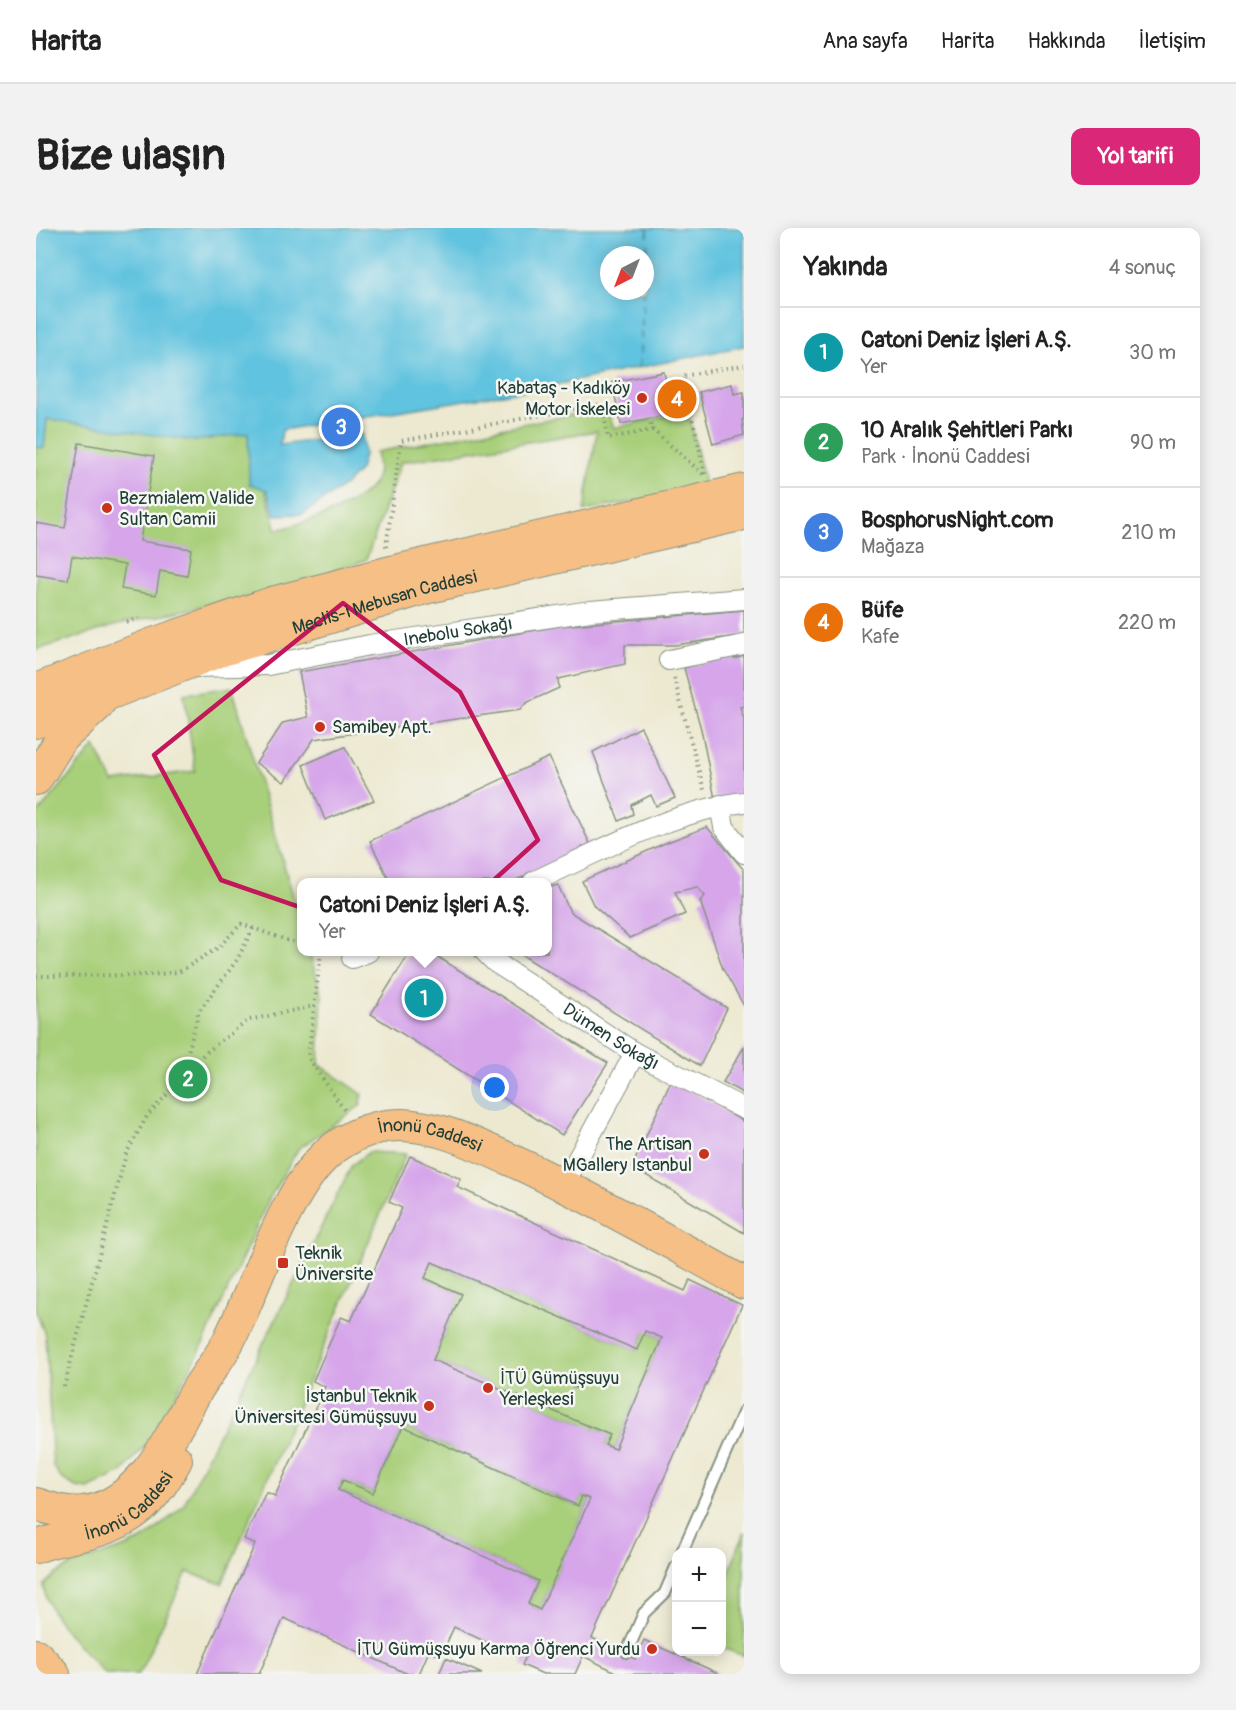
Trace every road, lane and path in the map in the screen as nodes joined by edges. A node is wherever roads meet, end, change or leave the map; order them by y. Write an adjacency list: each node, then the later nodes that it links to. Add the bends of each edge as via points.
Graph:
1 (744, 364): 3 (path, via 683,376 706,477)
2 (648, 418): 3 (path)
3 (653, 430): 5 (path, via 608,438 602,405 400,441 387,547)
4 (742, 493): 11 (main road, Meclis-i Mebusan Caddesi); 12 (main road, Meclis-i Mebusan Caddesi, via 390,572 272,603)
5 (375, 550)
6 (744, 599): 11 (street, Inebolu Sokağı, via 590,611 268,665)
7 (150, 616): 8 (path)
8 (127, 622)
9 (744, 645): 10 (street)
10 (669, 660): 17 (path)
11 (172, 668): 13 (main road, Meclis-i Mebusan Caddesi, via 107,696)
12 (36, 690)
13 (49, 730): 14 (main road); 15 (main road)
14 (36, 758)
15 (36, 779)
16 (744, 802): 17 (street)
17 (714, 807): 18 (street); 19 (street, via 662,824)
18 (744, 853)
19 (542, 878)
20 (253, 928): 21 (path); 24 (path, via 241,924 219,947 179,972); 27 (path, via 237,960 199,1011)
21 (297, 944)
22 (320, 956): 25 (path)
23 (490, 956): 26 (street, Dümen Sokağı)
24 (36, 976)
25 (314, 1006): 27 (path, via 249,1020 204,1054); 28 (path, via 308,1057)
26 (635, 1053): 29 (street, Dümen Sokağı); 30 (street)
27 (181, 1080): 33 (path, via 147,1116 126,1154)
28 (333, 1094)
29 (744, 1109)
30 (564, 1184): 31 (main road, İnonü Caddesi); 32 (main road, İnonü Caddesi, via 457,1136 430,1128 383,1126 335,1146 308,1176 296,1197)
31 (744, 1283)
32 (216, 1363): 35 (main road, İnonü Caddesi, via 143,1478 116,1500 84,1512 62,1512); 36 (main road, İnonü Caddesi, via 204,1411 152,1500 134,1515 110,1526)
33 (64, 1388)
34 (744, 1411): 37 (lane)
35 (36, 1504)
36 (36, 1547)
37 (684, 1548)
38 (672, 1576): 39 (lane, via 665,1593 644,1613)
39 (627, 1652)
40 (36, 1655): 41 (main road)
41 (54, 1674)

